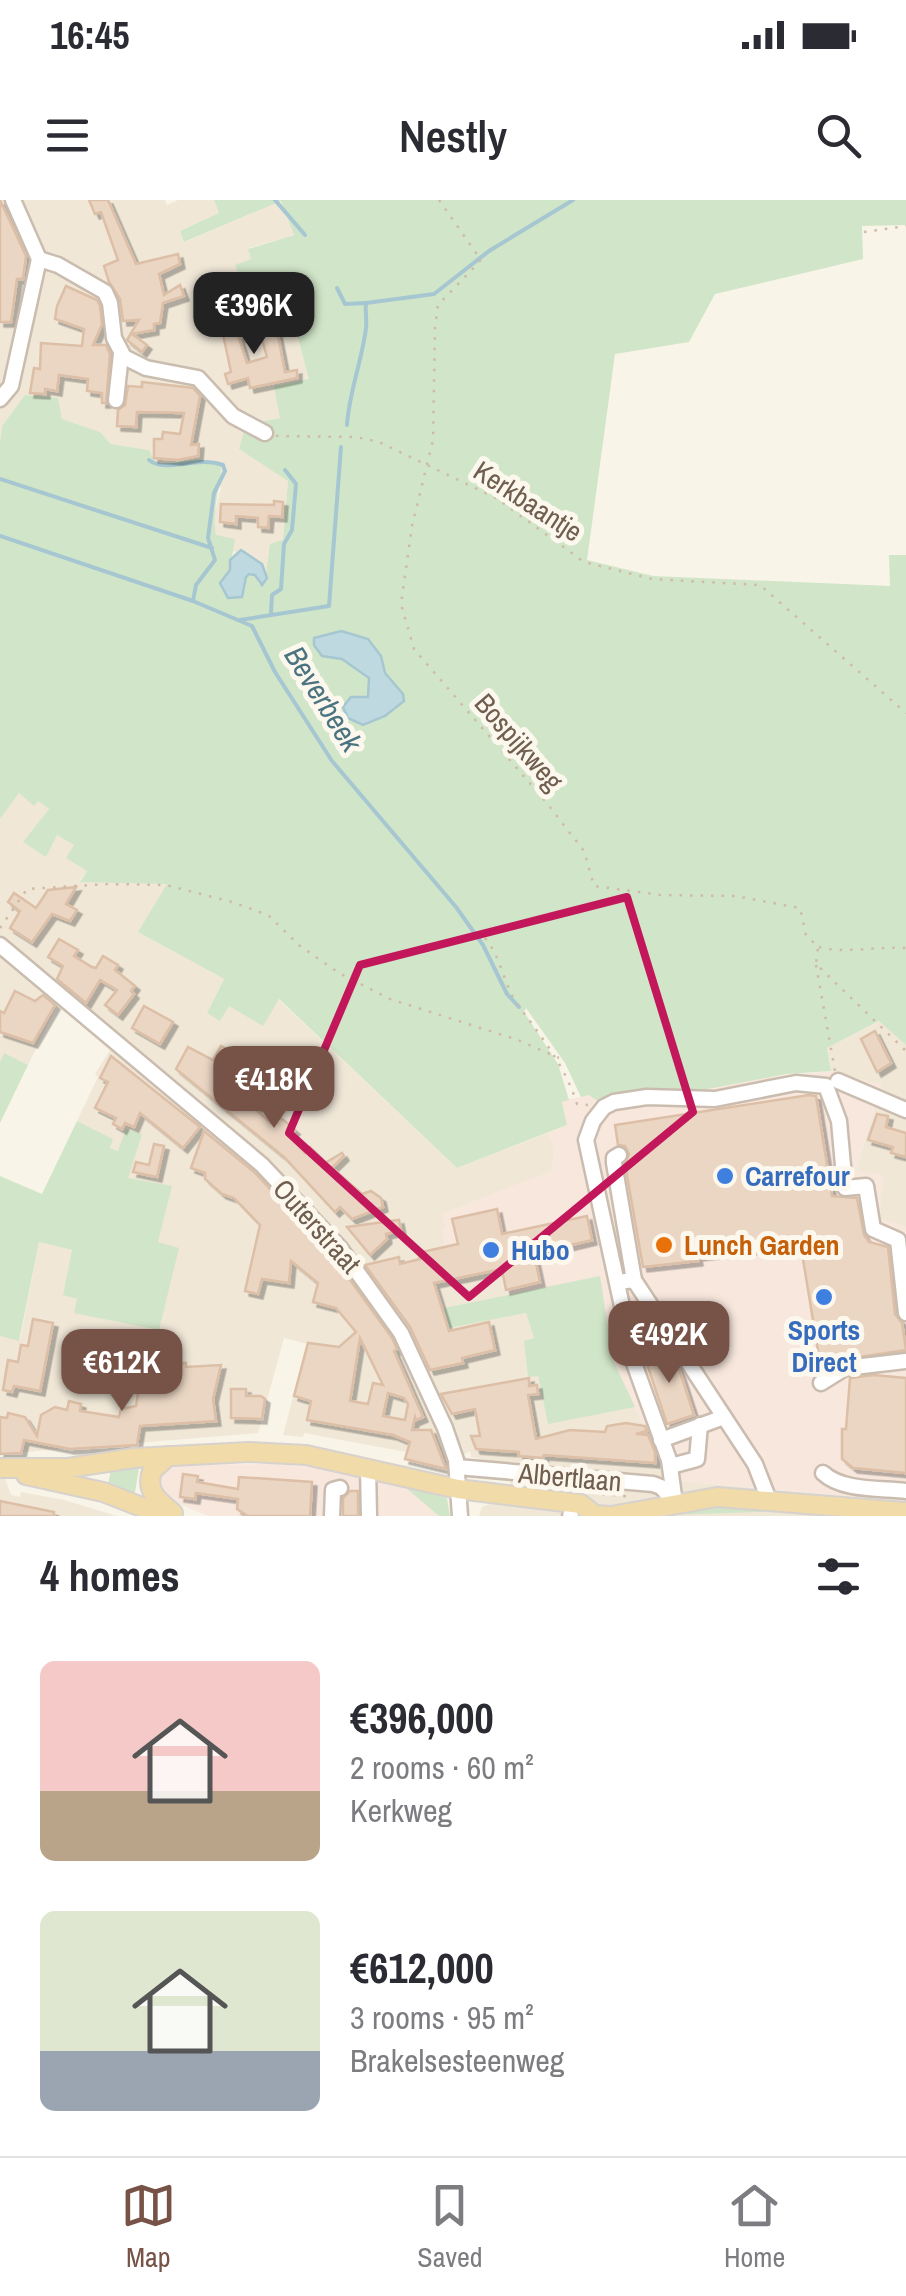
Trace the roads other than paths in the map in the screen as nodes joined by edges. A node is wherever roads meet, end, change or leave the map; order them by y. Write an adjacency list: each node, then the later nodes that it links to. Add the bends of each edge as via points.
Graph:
1 (13, 200): 2 (street)
2 (39, 258): 3 (street, via 94,282 108,296); 4 (street, via 12,386)
3 (121, 354): 5 (street); 6 (street, via 146,368 198,378 233,416)
4 (0, 399)
5 (116, 400)
6 (265, 433)
7 (0, 945): 20 (street, Outerstraat, via 262,1165 340,1248 401,1333)
8 (838, 1080): 9 (street)
9 (906, 1110)
10 (619, 1155): 11 (street, via 614,1164)
11 (626, 1281): 12 (street, via 586,1140 604,1107 646,1096 715,1099 796,1083 826,1086 839,1121 845,1188 866,1186 873,1229 898,1240); 15 (street); 17 (street, via 635,1366)
12 (906, 1312)
13 (906, 1361): 14 (street, via 845,1368)
14 (822, 1383)
15 (724, 1417): 16 (street); 26 (street)
16 (700, 1425): 17 (street); 19 (street, via 696,1459)
17 (661, 1440): 19 (street)
18 (168, 1456): 21 (main road, Albertlaan, via 278,1452); 22 (main road, Albertlaan); 32 (main road, via 152,1471 150,1488)
19 (671, 1466): 27 (street)
20 (457, 1467): 24 (street, Outerstraat); 27 (street, Albertlaan, via 654,1484)
21 (368, 1468): 24 (main road, Albertlaan); 28 (street)
22 (0, 1469): 31 (main road, via 103,1492)
23 (822, 1472): 25 (street, via 843,1484)
24 (458, 1489): 30 (main road, Albertlaan, via 581,1504); 34 (street, Outerstraat)
25 (906, 1491)
26 (770, 1500): 27 (main road, Albertlaan); 29 (main road, Albertlaan)
27 (675, 1503): 30 (main road, Albertlaan)
28 (369, 1509): 33 (street, via 362,1488 332,1490)
29 (906, 1512)
30 (595, 1515)
31 (165, 1516)
32 (176, 1516)
33 (332, 1516)
34 (460, 1516)

